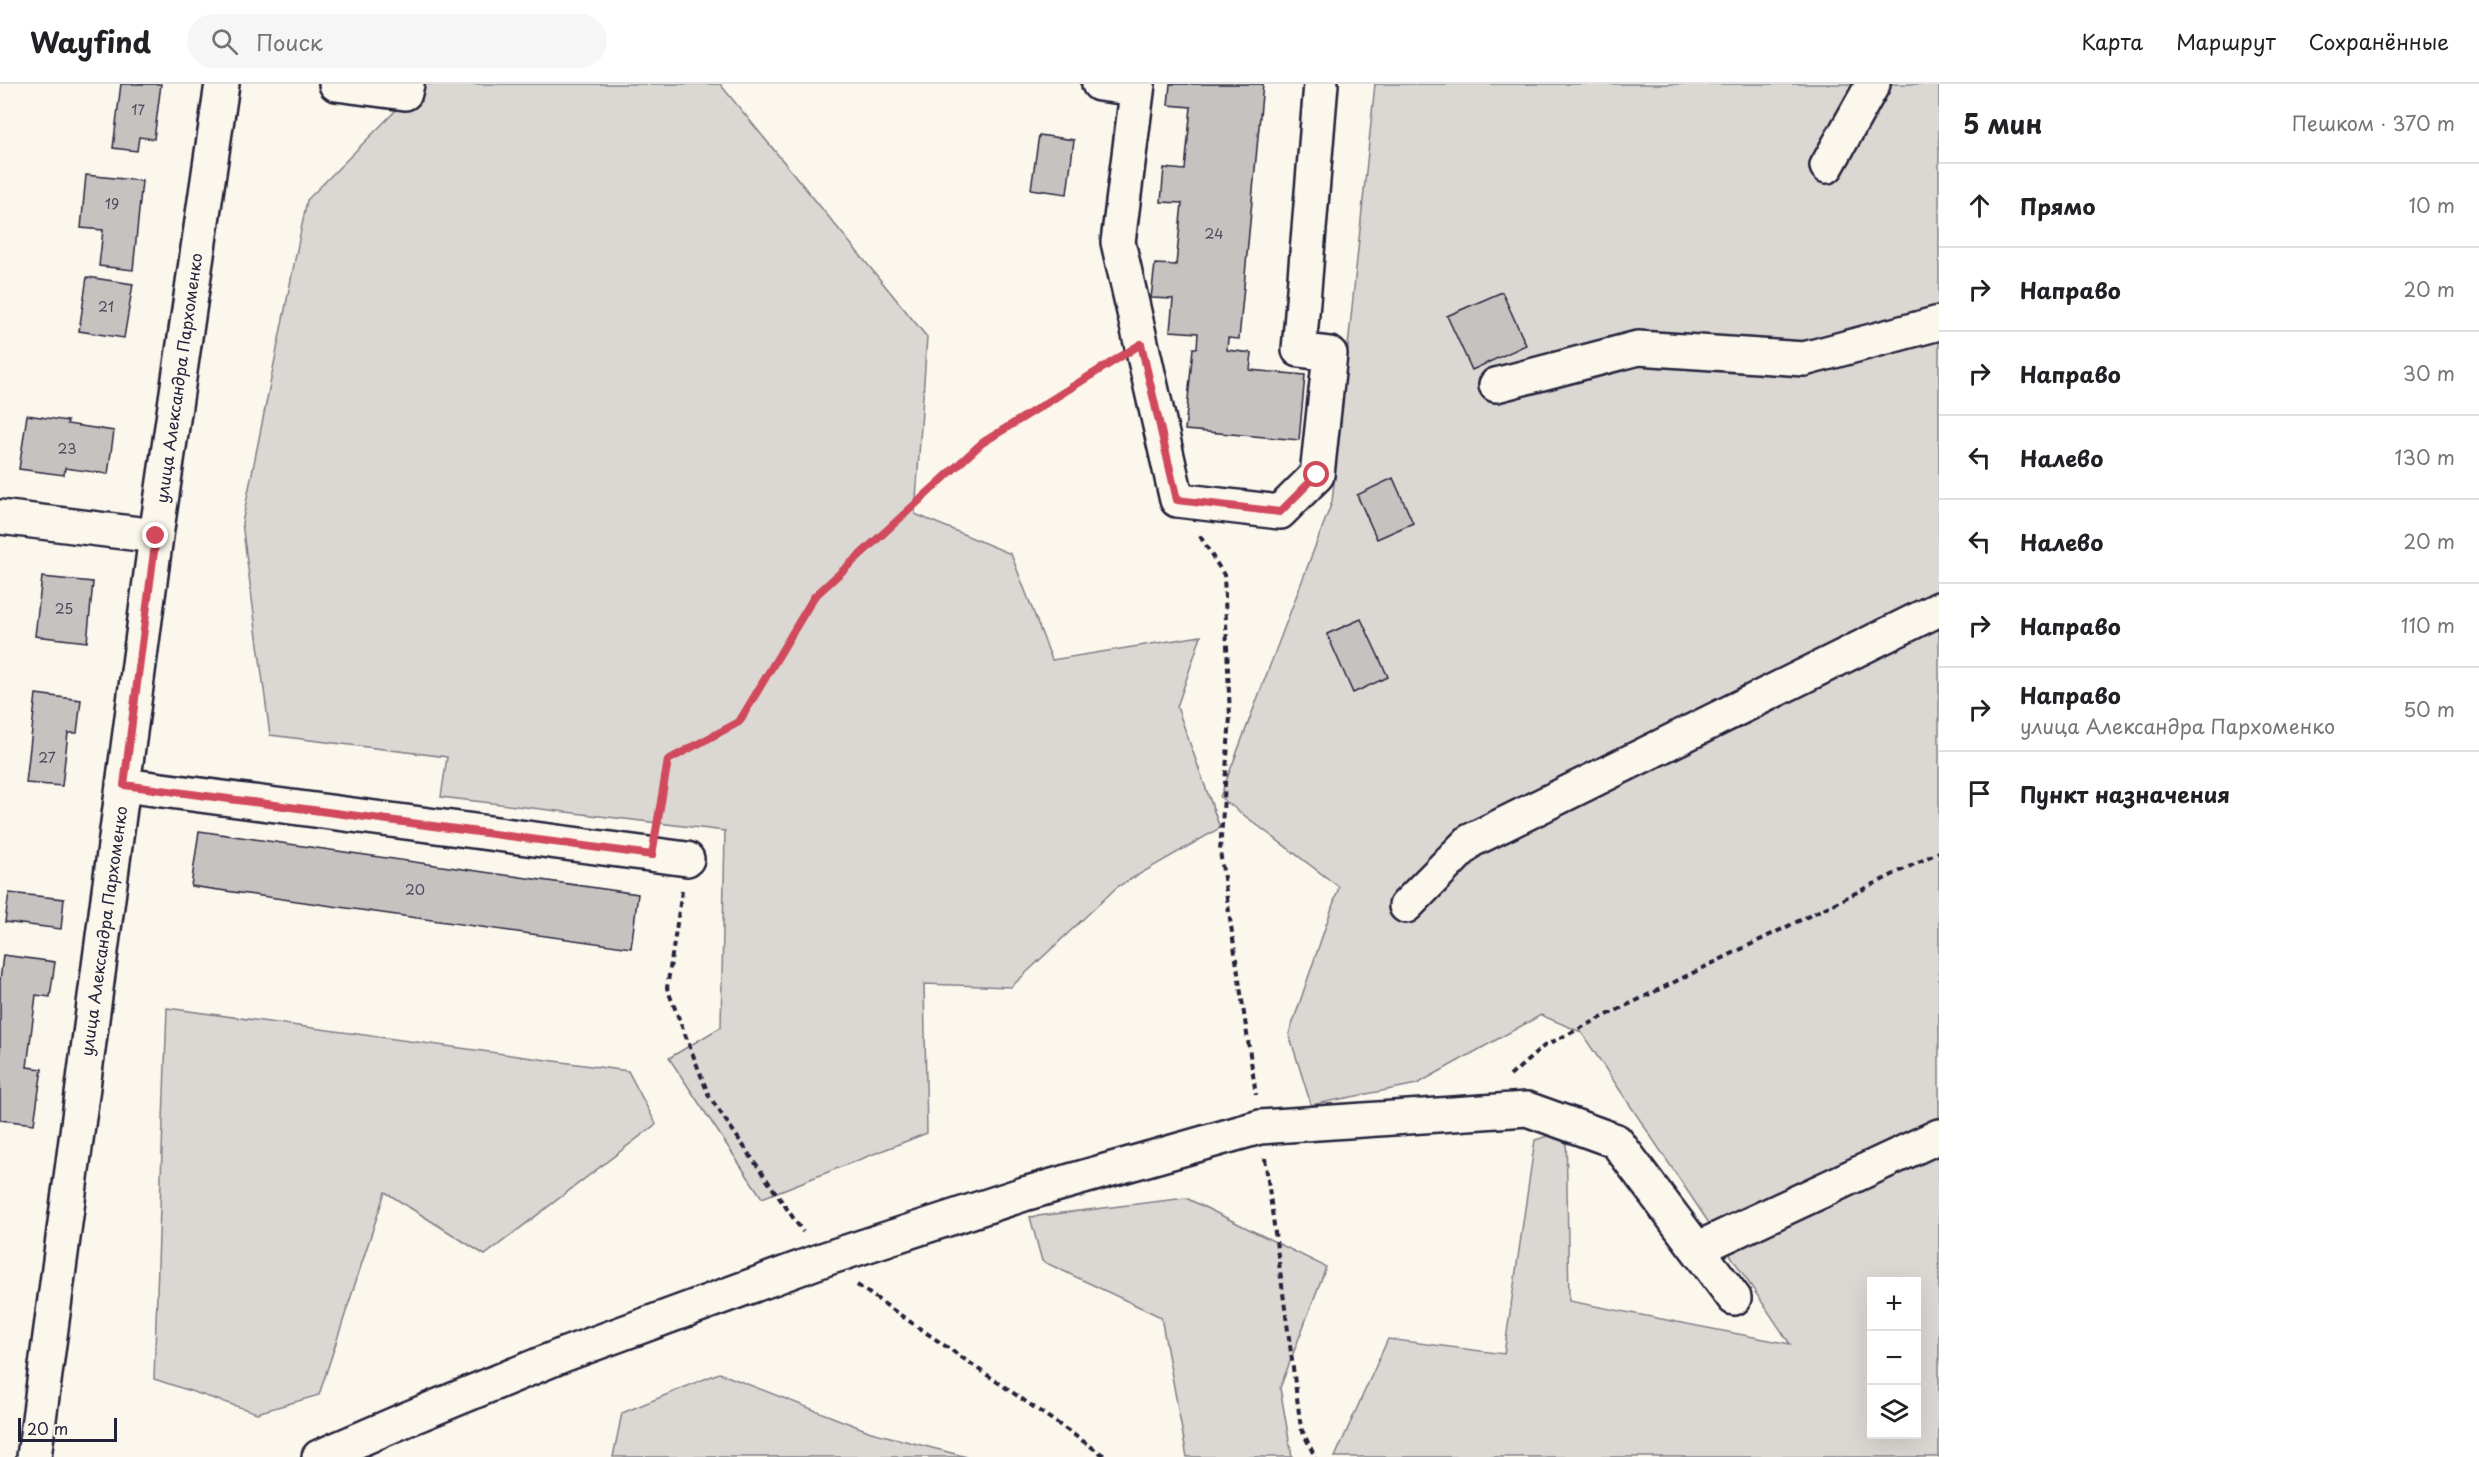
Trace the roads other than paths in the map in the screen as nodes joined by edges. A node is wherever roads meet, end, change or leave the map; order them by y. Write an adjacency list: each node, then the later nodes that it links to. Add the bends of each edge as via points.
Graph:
1 (222, 84): 12 (street, улица Александра Пархоменко)
2 (336, 84): 3 (street, via 405,93)
3 (407, 84)
4 (1099, 84): 7 (street)
5 (1321, 84): 7 (street, via 1299,350 1329,354 1317,475 1280,512 1177,500 1118,242)
6 (1873, 84): 8 (street)
7 (1138, 87)
8 (1827, 166)
9 (1939, 323): 10 (street, via 1804,359 1638,348)
10 (1496, 385)
11 (0, 517): 12 (street)
12 (156, 536): 14 (street, улица Александра Пархоменко)
13 (1939, 609): 16 (street, via 1470,841)
14 (124, 785): 15 (street); 20 (street, улица Александра Пархоменко)
15 (687, 859)
16 (1406, 906)
17 (1939, 1137): 18 (street)
18 (1697, 1249): 19 (street); 21 (street, via 1616,1141 1527,1109 1260,1127 1024,1194 822,1260 563,1355)
19 (1734, 1298)
20 (34, 1457)
21 (320, 1457)

